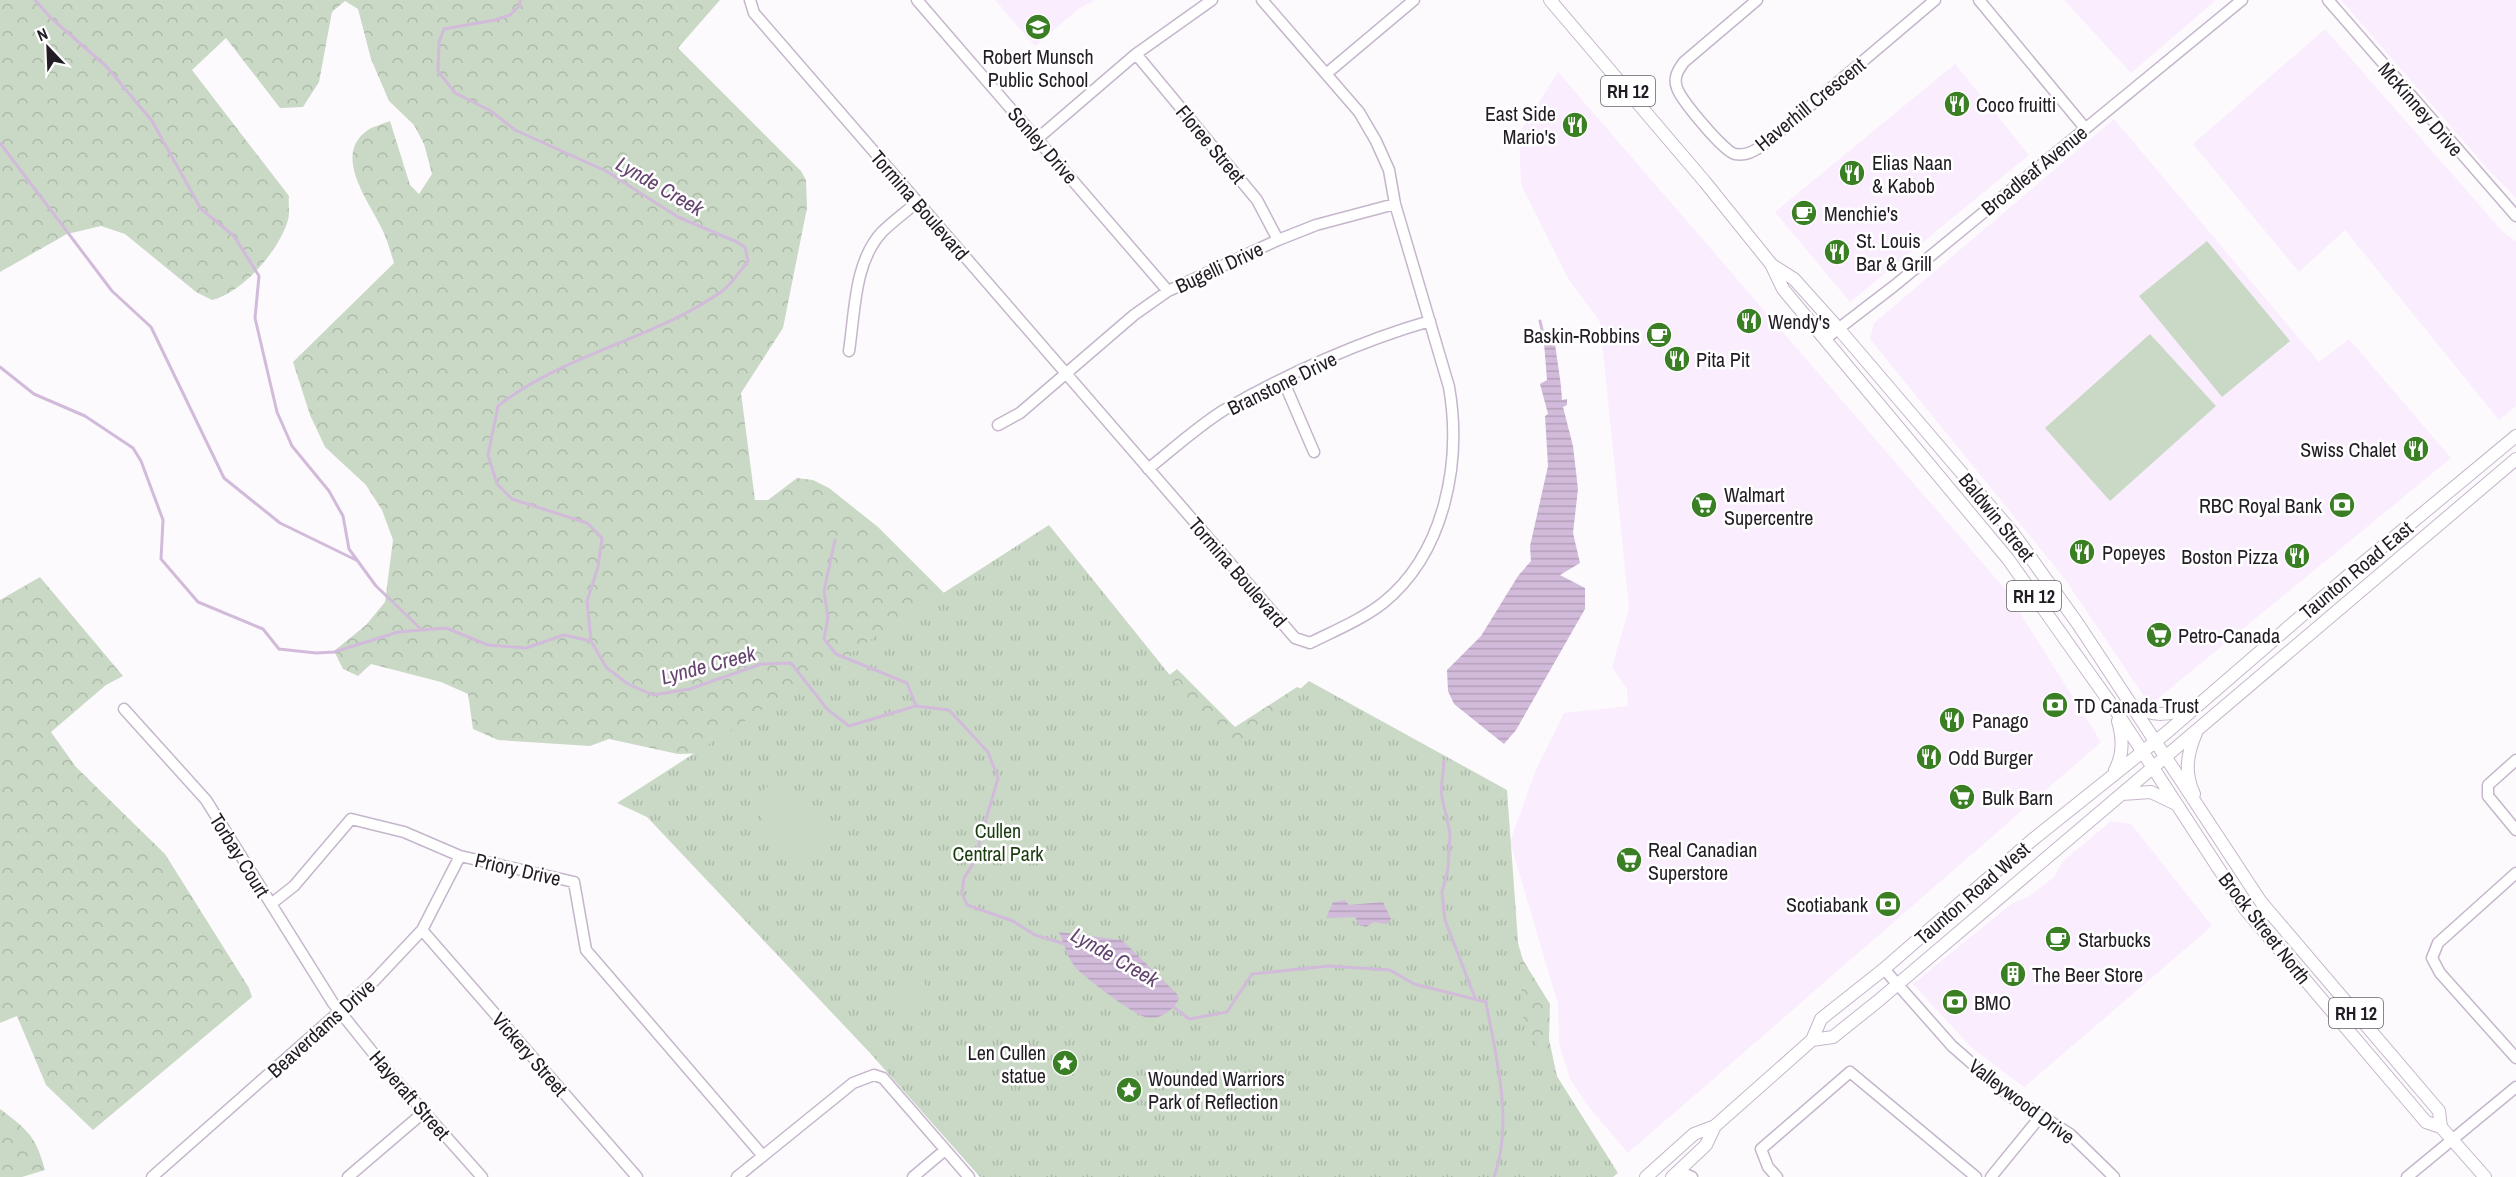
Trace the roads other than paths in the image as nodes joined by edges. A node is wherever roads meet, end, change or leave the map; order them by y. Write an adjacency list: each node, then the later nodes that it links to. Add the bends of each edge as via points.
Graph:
1 (750, 0): 16 (street, Tormina Boulevard, via 754,13)
2 (917, 0): 15 (street, Sonley Drive)
3 (1212, 0): 12 (street)
4 (1262, 0): 13 (street, Tormina Boulevard)
5 (1414, 0): 13 (street)
6 (1550, 0): 20 (main road, Baldwin Street / RH 12)
7 (1757, 0): 8 (street, Haverhill Crescent, via 1676,72 1677,88 1719,144 1733,154 1749,154 1766,144)
8 (1935, 0)
9 (1979, 0): 14 (street)
10 (2242, 0): 14 (street, Broadleaf Avenue)
11 (2328, 0): 18 (street, McKinney Drive)
12 (1136, 54): 15 (street); 19 (street, Floree Street, via 1257,201)
13 (1326, 74): 17 (street, Tormina Boulevard, via 1359,112 1377,141 1389,170)
14 (2085, 128): 23 (street, Broadleaf Avenue)
15 (1037, 139): 21 (street, Sonley Drive)
16 (917, 202): 25 (street, via 881,233 865,259); 26 (street, Tormina Boulevard)
17 (1395, 204): 19 (street, Bugelli Drive, via 1316,225); 22 (street, Tormina Boulevard)
18 (2516, 216)
19 (1278, 240): 21 (street, Bugelli Drive)
20 (1771, 264): 23 (main road, Baldwin Street / RH 12, via 1794,279); 24 (main road, Baldwin Street / RH 12, via 1783,289)
21 (1168, 291): 26 (street, Bugelli Drive)
22 (1430, 321): 27 (street, Branstone Drive, via 1395,331); 32 (street, Tormina Boulevard, via 1454,417 1452,475 1442,510 1421,556 1397,588 1363,617 1310,643 1295,638)
23 (1838, 328): 24 (street, Broadleaf Avenue); 33 (main road, Baldwin Street / RH 12, via 2013,533)
24 (1825, 339): 36 (main road, Baldwin Street / RH 12, via 1987,532)
25 (849, 351)
26 (1066, 374): 28 (street, Bugelli Drive, via 1020,413); 32 (street, Tormina Boulevard)
27 (1283, 380): 30 (street); 32 (street, Branstone Drive, via 1224,411)
28 (998, 425)
29 (2516, 436): 34 (main road, Taunton Road East)
30 (1314, 452)
31 (2516, 459): 37 (main road, Taunton Road East)
32 (1148, 469)
33 (2129, 702): 34 (main road, via 2154,715); 38 (main road, Baldwin Street / RH 12)
34 (2197, 706): 38 (main road, Taunton Road East)
35 (124, 709): 50 (street, Torbay Court, via 206,800)
36 (2116, 711): 39 (main road, Baldwin Street / RH 12); 43 (main road, via 2122,737 2121,759)
37 (2198, 730): 40 (main road, Taunton Road East); 46 (main road, via 2187,758 2187,772)
38 (2156, 741): 39 (main road, Taunton Road East); 40 (main road, Baldwin Street / RH 12)
39 (2142, 752): 42 (main road, Baldwin Street / RH 12); 43 (main road, Taunton Road West)
40 (2166, 757): 42 (main road, Taunton Road East); 46 (main road, Baldwin Street / RH 12)
41 (2516, 760): 47 (street, via 2488,785 2488,796)
42 (2152, 768): 44 (main road, Taunton Road West); 45 (main road, Brock Street North / RH 12)
43 (2109, 778): 52 (main road, Taunton Road West)
44 (2122, 794): 45 (main road, via 2151,792); 53 (main road, Taunton Road West)
45 (2177, 805): 61 (main road, Brock Street North / RH 12, via 2267,935 2426,1122)
46 (2210, 828): 61 (main road, Brock Street North / RH 12, via 2261,902 2439,1110)
47 (2516, 830)
48 (460, 856): 50 (street, Priory Drive, via 404,832 351,819 294,886); 51 (street, Beaverdams Drive); 64 (street, Priory Drive, via 574,882 586,950)
49 (2516, 873): 56 (street, via 2438,943 2432,957 2440,973)
50 (271, 904): 54 (street, Torbay Court)
51 (423, 930): 54 (street, Beaverdams Drive); 69 (street, Vickery Street)
52 (1884, 969): 53 (street, Valleywood Drive); 55 (main road, Taunton Road West, via 1821,1019)
53 (1897, 985): 55 (main road, Taunton Road West, via 1833,1036); 59 (street, Valleywood Drive, via 1952,1046)
54 (340, 1012): 58 (street, Hayeraft Street); 66 (street, Beaverdams Drive)
55 (1812, 1040): 60 (main road, Taunton Road West)
56 (2516, 1058)
57 (2516, 1088): 62 (street)
58 (424, 1112): 67 (street); 68 (street, Hayeraft Street)
59 (2040, 1117): 77 (street); 78 (street, Valleywood Drive, via 2070,1134)
60 (1715, 1125): 65 (main road, Taunton Road West, via 1706,1145); 73 (main road, Taunton Road West, via 1694,1134)
61 (2441, 1127): 62 (main road, Brock Street North / RH 12)
62 (2452, 1140): 79 (street); 80 (main road, Brock Street North / RH 12)
63 (945, 1150): 64 (street, via 883,1078 874,1075 865,1076); 71 (street); 72 (street)
64 (764, 1156): 70 (street)
65 (1677, 1175): 74 (street)
66 (152, 1177)
67 (348, 1177)
68 (482, 1177)
69 (637, 1177)
70 (737, 1177)
71 (913, 1177)
72 (969, 1177)
73 (1646, 1177)
74 (1692, 1177)
75 (1777, 1177): 76 (street, via 1761,1149 1850,1072)
76 (1976, 1177)
77 (1991, 1177)
78 (2114, 1177)
79 (2407, 1177)
80 (2485, 1177)

